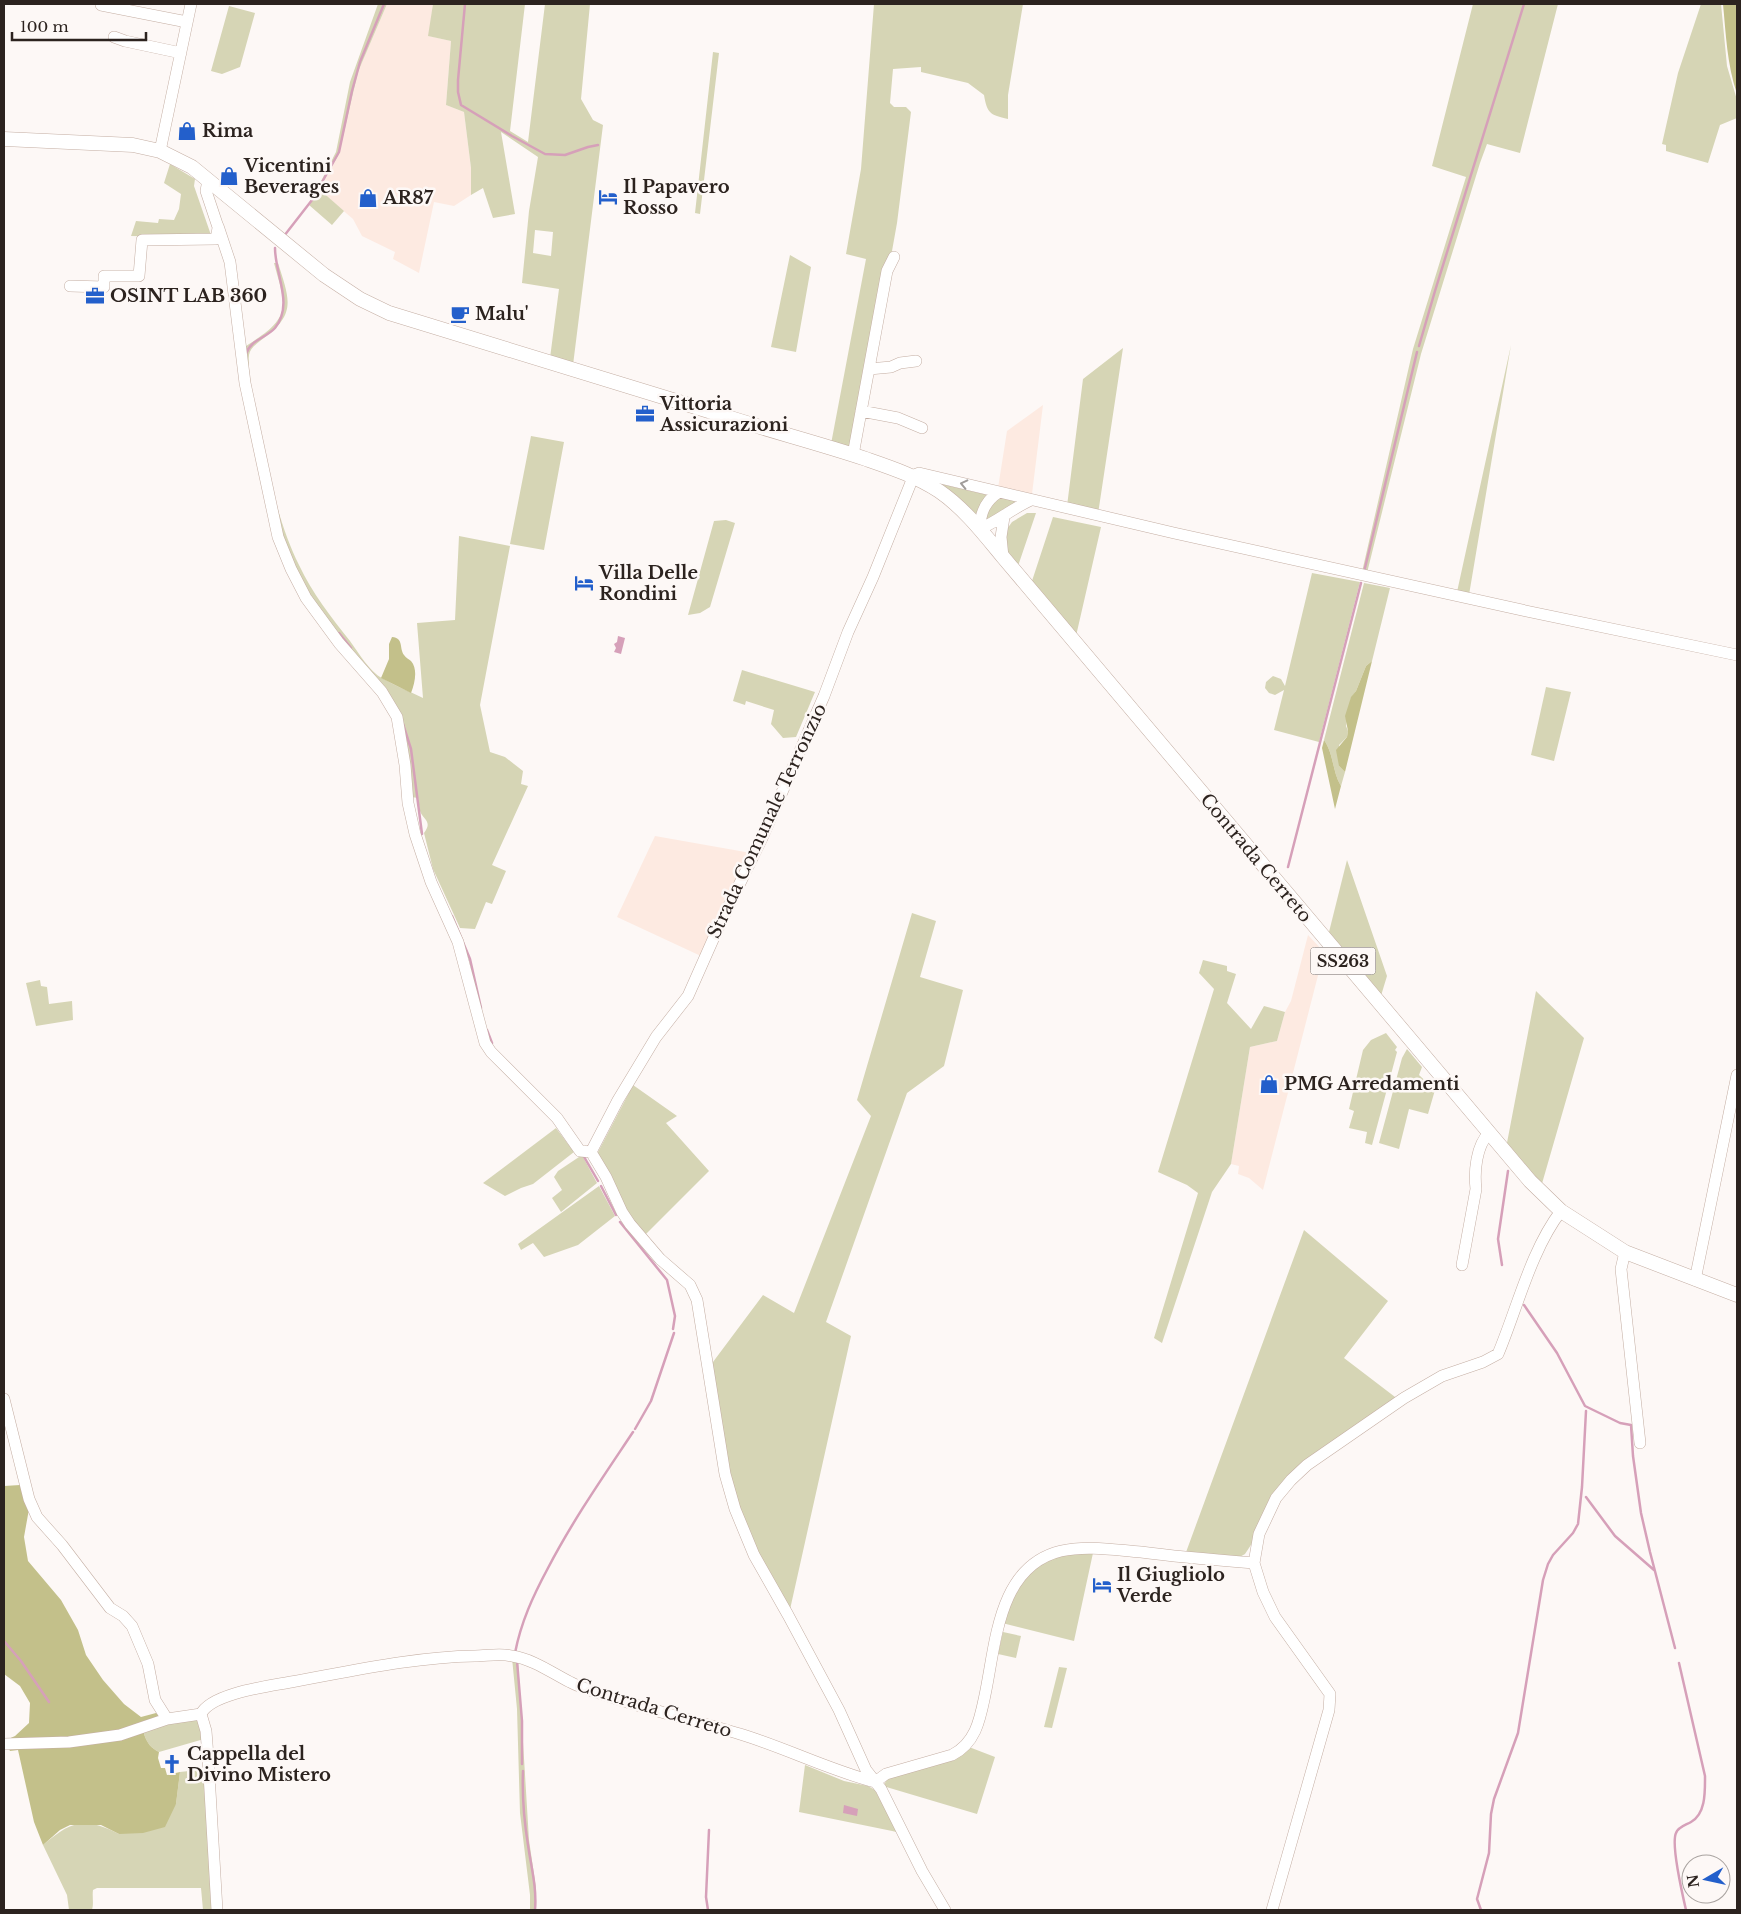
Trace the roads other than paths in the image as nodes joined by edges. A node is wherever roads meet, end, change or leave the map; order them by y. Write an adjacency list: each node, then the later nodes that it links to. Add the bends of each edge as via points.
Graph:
1 (191, 4): 3 (street)
2 (101, 5): 3 (street)
3 (187, 22): 5 (street)
4 (114, 37): 5 (street)
5 (181, 53): 7 (street)
6 (4, 139): 7 (main road, SS263, via 133,145)
7 (160, 151): 8 (main road, SS263, via 192,167)
8 (208, 180): 9 (street, via 206,191); 16 (main road, SS263, via 324,275 360,299 390,313 752,426)
9 (218, 227): 11 (street, via 216,239 142,240 139,276 104,276 104,287); 26 (street, via 230,262 245,383 260,459 278,537 290,569 306,598 382,692 397,717 406,765 408,803 416,834 431,882 458,942 485,1043 557,1118 580,1151)
10 (894, 257): 13 (street, via 887,271)
11 (70, 286)
12 (916, 361): 13 (street)
13 (869, 370): 14 (street)
14 (861, 411): 15 (street, via 898,418); 16 (street)
15 (922, 428)
16 (853, 454): 17 (main road, SS263)
17 (914, 475): 18 (street, one-way to 17, via 920,473); 21 (main road, SS263, via 956,504); 26 (street, Strada Comunale Terronzio, via 824,696 688,996 656,1037)
18 (999, 492): 19 (street); 21 (street, via 985,505)
19 (1032, 500): 20 (street); 23 (street)
20 (1004, 517): 21 (street); 22 (street)
21 (980, 529): 22 (main road, SS263)
22 (1003, 557): 25 (main road, Contrada Cerreto / SS263)
23 (1737, 655)
24 (1737, 1075): 30 (street)
25 (1489, 1133): 27 (main road, Contrada Cerreto / SS263); 29 (street, via 1482,1140)
26 (591, 1152): 38 (street, via 630,1224 660,1259 690,1285 697,1300 725,1474 735,1509 754,1555)
27 (1561, 1211): 28 (main road, Contrada Cerreto / SS263); 34 (street, via 1538,1249 1498,1354 1442,1376 1307,1464 1276,1498 1260,1534)
28 (1625, 1252): 30 (main road, Contrada Cerreto / SS263); 33 (street, via 1621,1269)
29 (1462, 1265)
30 (1695, 1280): 31 (main road, Contrada Cerreto / SS263)
31 (1737, 1295)
32 (4, 1399): 36 (street, via 24,1484 37,1517 110,1608 132,1626 148,1664 155,1700)
33 (1640, 1443)
34 (1254, 1563): 38 (street, via 1097,1548 1062,1550 1037,1561 1018,1578 1005,1602 972,1739 952,1755 886,1774); 41 (street, via 1275,1617 1330,1694 1329,1710)
35 (201, 1714): 36 (street, Contrada Cerreto); 38 (street, Contrada Cerreto, via 213,1701 275,1685 403,1662 511,1655 572,1684 740,1734 847,1775); 39 (street, via 207,1749)
36 (167, 1719): 37 (street, Contrada Cerreto, via 120,1735 70,1742)
37 (4, 1744)
38 (875, 1782): 40 (street)
39 (217, 1910)
40 (945, 1910)
41 (1272, 1910)

